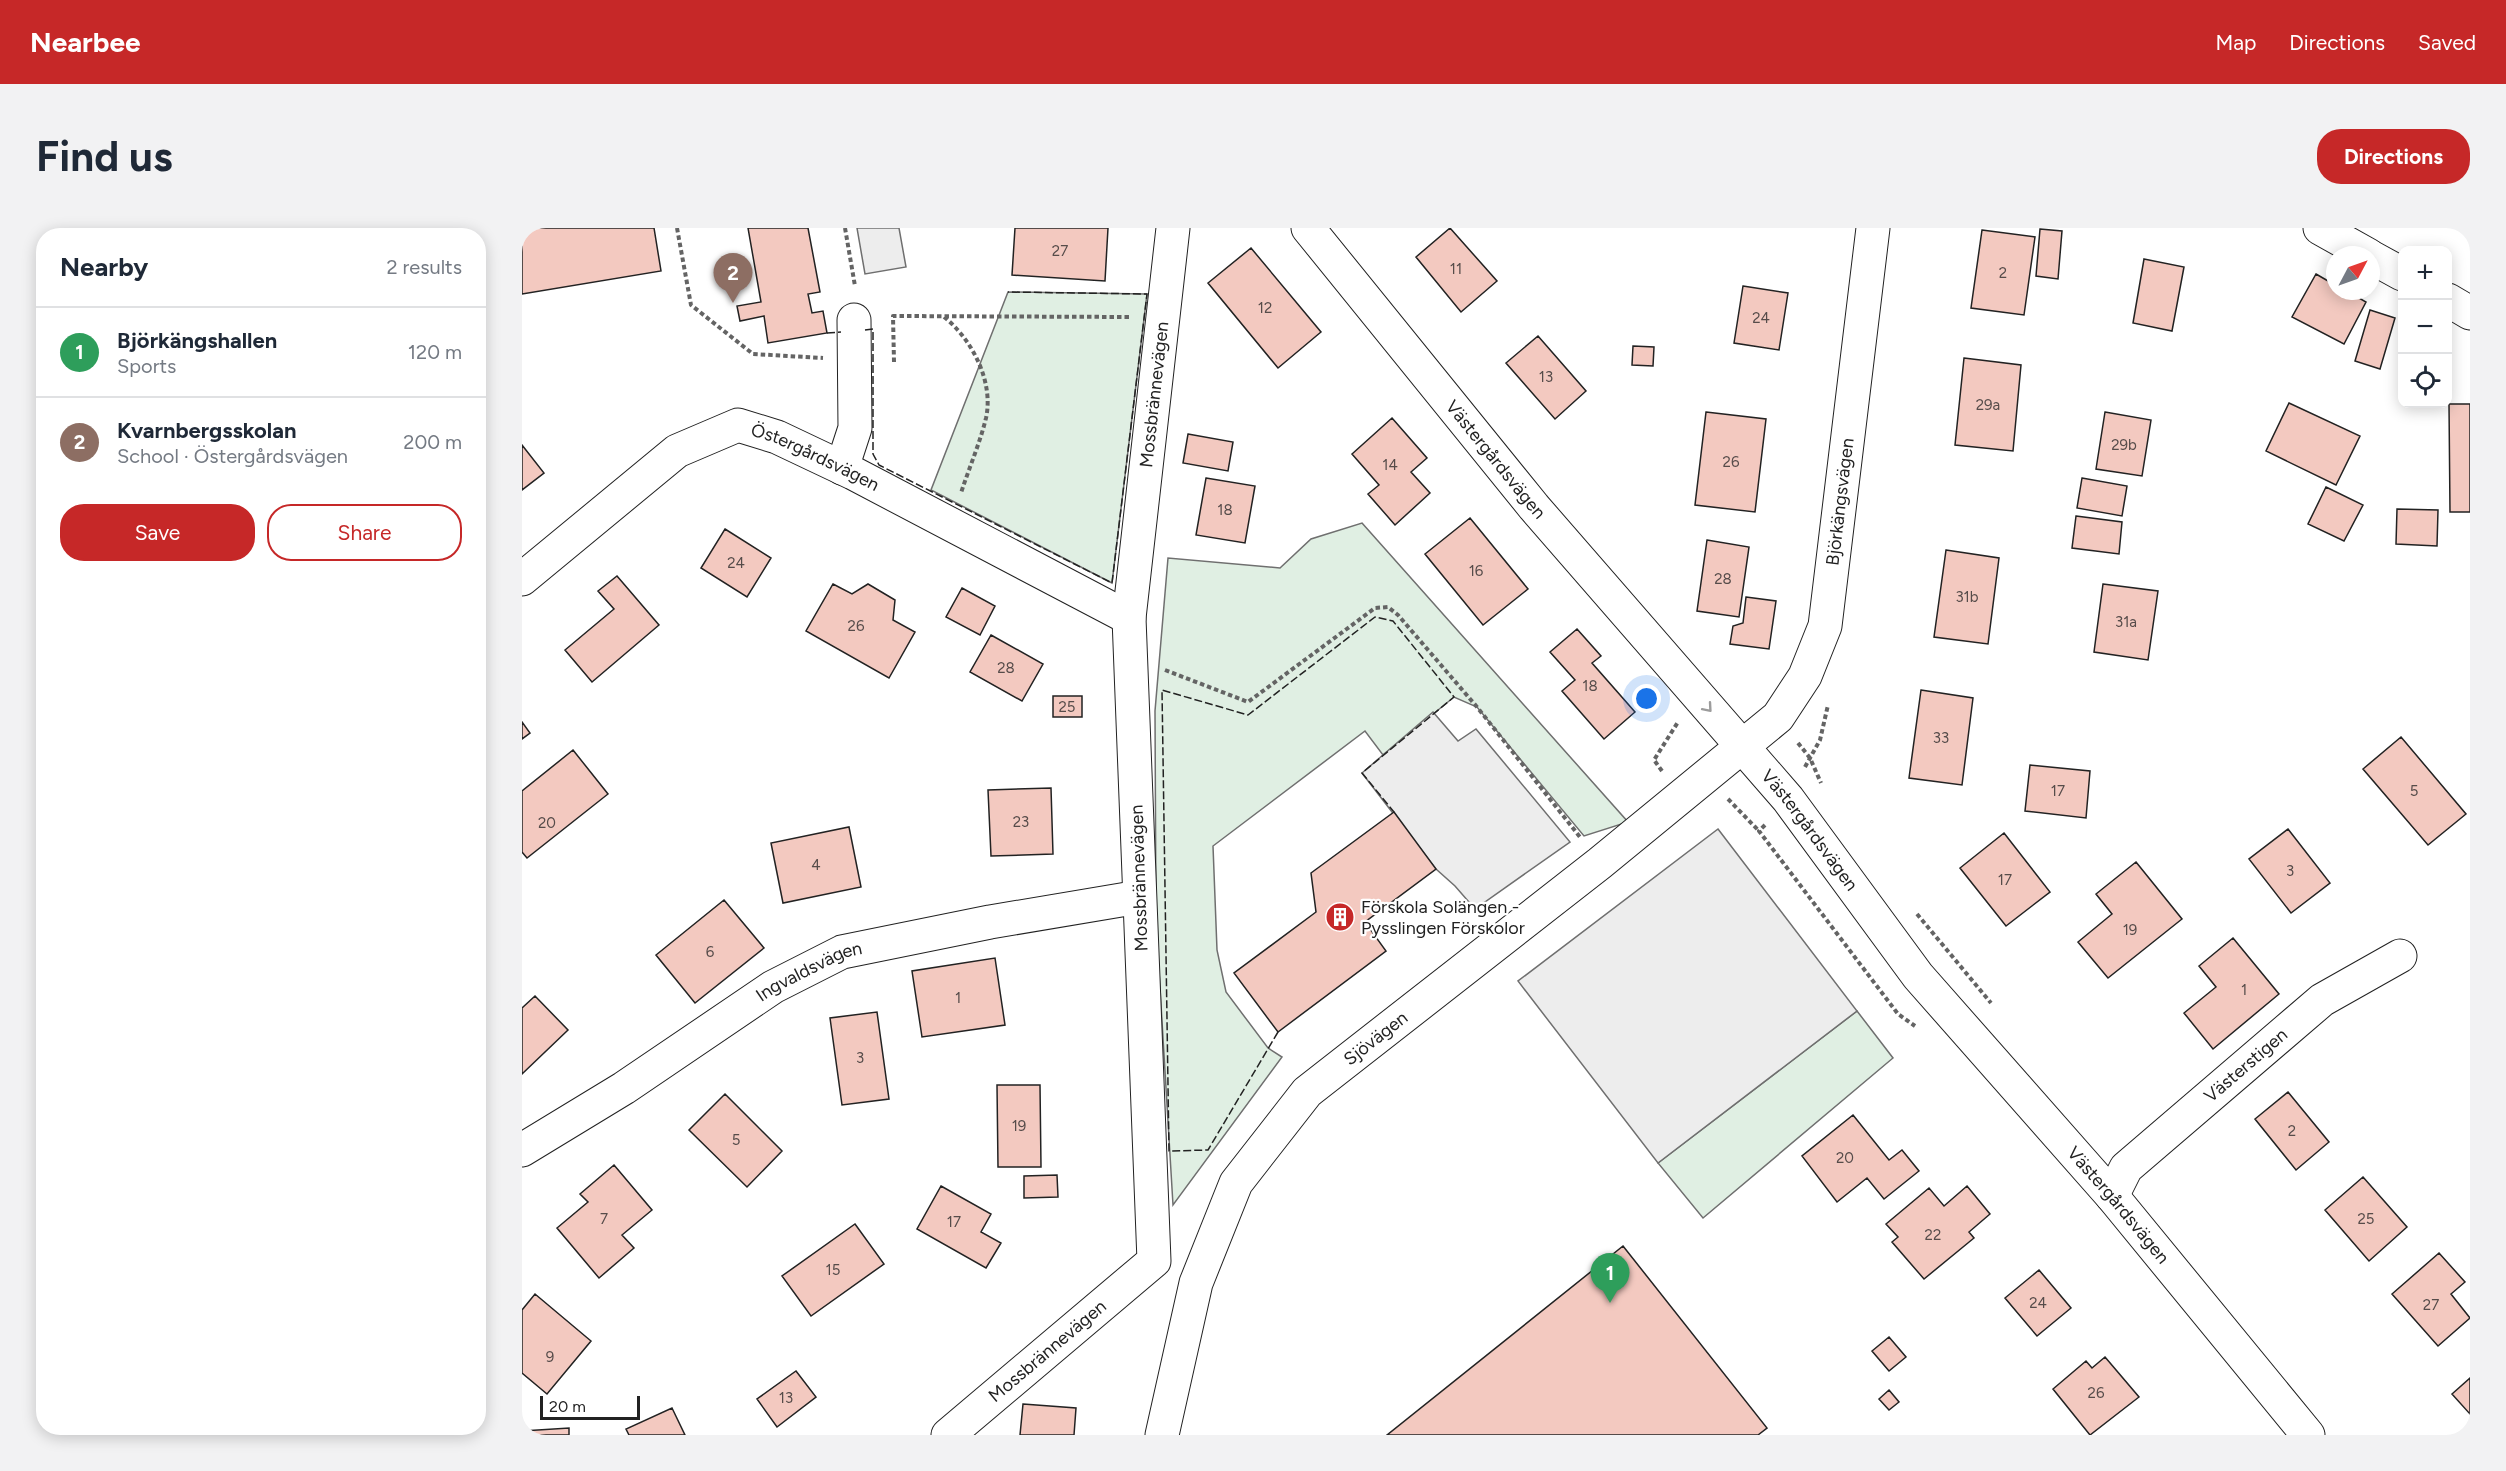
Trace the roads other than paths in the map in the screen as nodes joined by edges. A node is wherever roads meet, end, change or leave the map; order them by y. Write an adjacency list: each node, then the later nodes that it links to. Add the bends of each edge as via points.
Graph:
1 (1173, 228): 13 (street, Mossbrännevägen)
2 (1308, 228): 14 (street, Västergårdsvägen, one-way to 14, via 1534,507)
3 (1873, 228): 14 (street, Björkängsvägen, via 1825,626 1805,676 1789,701 1778,717)
4 (2320, 228): 5 (street)
5 (2352, 246)
6 (2380, 261): 7 (street)
7 (2398, 271)
8 (2452, 302): 9 (street)
9 (2470, 313)
10 (854, 320): 11 (street, via 855,429)
11 (842, 468): 12 (street, Östergårdsvägen, via 777,437 738,425 677,451); 13 (street, Östergårdsvägen)
12 (522, 579)
13 (1129, 618): 15 (street, Mossbrännevägen)
14 (1742, 748): 18 (street, Västergårdsvägen, via 1788,798 1918,976); 20 (street, Sjövägen, via 1307,1092 1236,1183 1196,1283)
15 (1139, 897): 17 (street, Ingvaldsvägen, via 842,952 773,987 624,1088); 19 (street, Mossbrännevägen, via 1154,1261)
16 (2400, 956): 18 (street, Västerstigen, via 2322,1000 2126,1168)
17 (522, 1150)
18 (2112, 1196): 21 (street, Västergårdsvägen)
19 (948, 1435)
20 (1162, 1435)
21 (2308, 1435)

